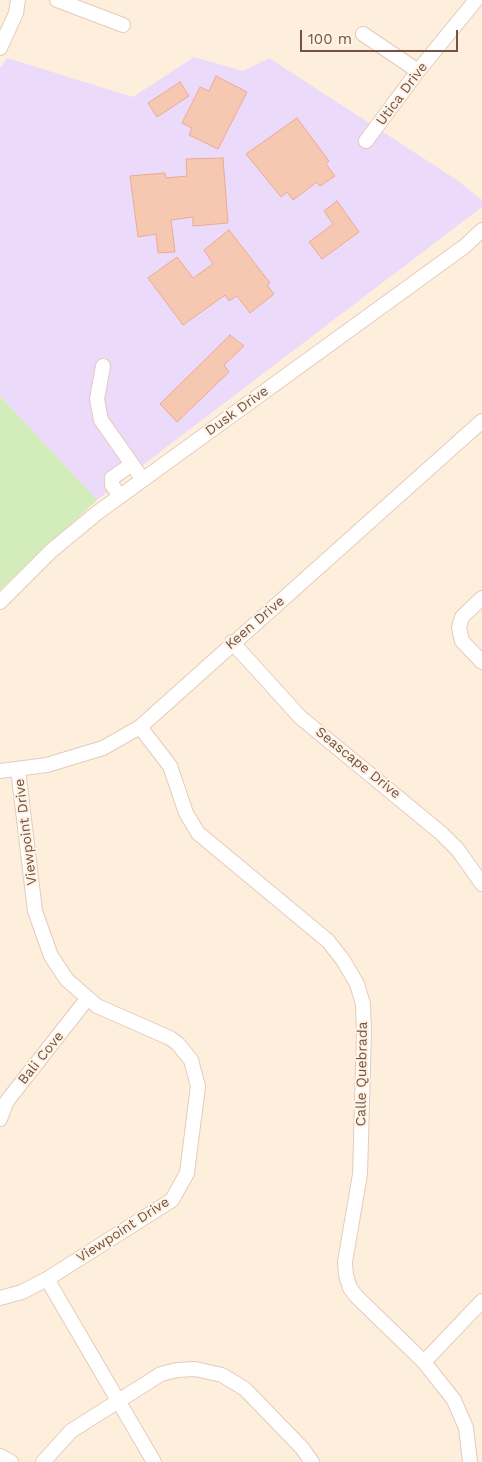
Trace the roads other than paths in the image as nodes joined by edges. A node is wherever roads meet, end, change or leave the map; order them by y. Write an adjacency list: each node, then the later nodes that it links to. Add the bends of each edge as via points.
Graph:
1 (18, 0): 6 (street, via 16,13)
2 (57, 0): 4 (street)
3 (476, 0): 7 (street, Utica Drive)
4 (122, 25)
5 (363, 34): 7 (street)
6 (0, 48)
7 (418, 71): 8 (street, Utica Drive)
8 (366, 141)
9 (482, 230): 13 (street, Dusk Drive, via 465,246)
10 (103, 366): 12 (street, via 97,399 101,420)
11 (482, 421): 17 (street, Keen Drive)
12 (132, 464): 13 (street); 14 (street, via 112,478 112,485)
13 (143, 480): 14 (street, Dusk Drive)
14 (120, 496): 16 (street, Dusk Drive, via 51,550)
15 (482, 598): 18 (street, via 462,617 459,627 462,641)
16 (0, 602)
17 (232, 642): 19 (street, Keen Drive); 22 (street, Seascape Drive, via 300,717 441,833 458,850)
18 (482, 662)
19 (140, 727): 20 (street, Keen Drive, via 103,748 47,765); 28 (street, Calle Quebrada, via 170,766 186,813 198,833 328,941 344,960 357,984 364,1032 360,1178 345,1262 346,1275 356,1296)
20 (18, 769): 21 (street, Keen Drive); 23 (street, Viewpoint Drive, via 35,911 45,943 58,968)
21 (0, 771)
22 (482, 884)
23 (87, 999): 24 (street, Bali Cove, via 7,1101); 25 (street, Viewpoint Drive, via 112,1014 170,1038 191,1060 198,1086 188,1167 172,1200)
24 (0, 1120)
25 (47, 1279): 26 (street, Viewpoint Drive, via 22,1292); 29 (street)
26 (0, 1298)
27 (482, 1301): 28 (street)
28 (424, 1362): 35 (street, Calle Quebrada, via 454,1400 466,1428)
29 (118, 1401): 32 (street, via 71,1431); 33 (street); 34 (street, via 169,1372 195,1369 214,1372 245,1389)
30 (0, 1456): 31 (street)
31 (11, 1462)
32 (43, 1462)
33 (154, 1462)
34 (312, 1462)
35 (470, 1462)

